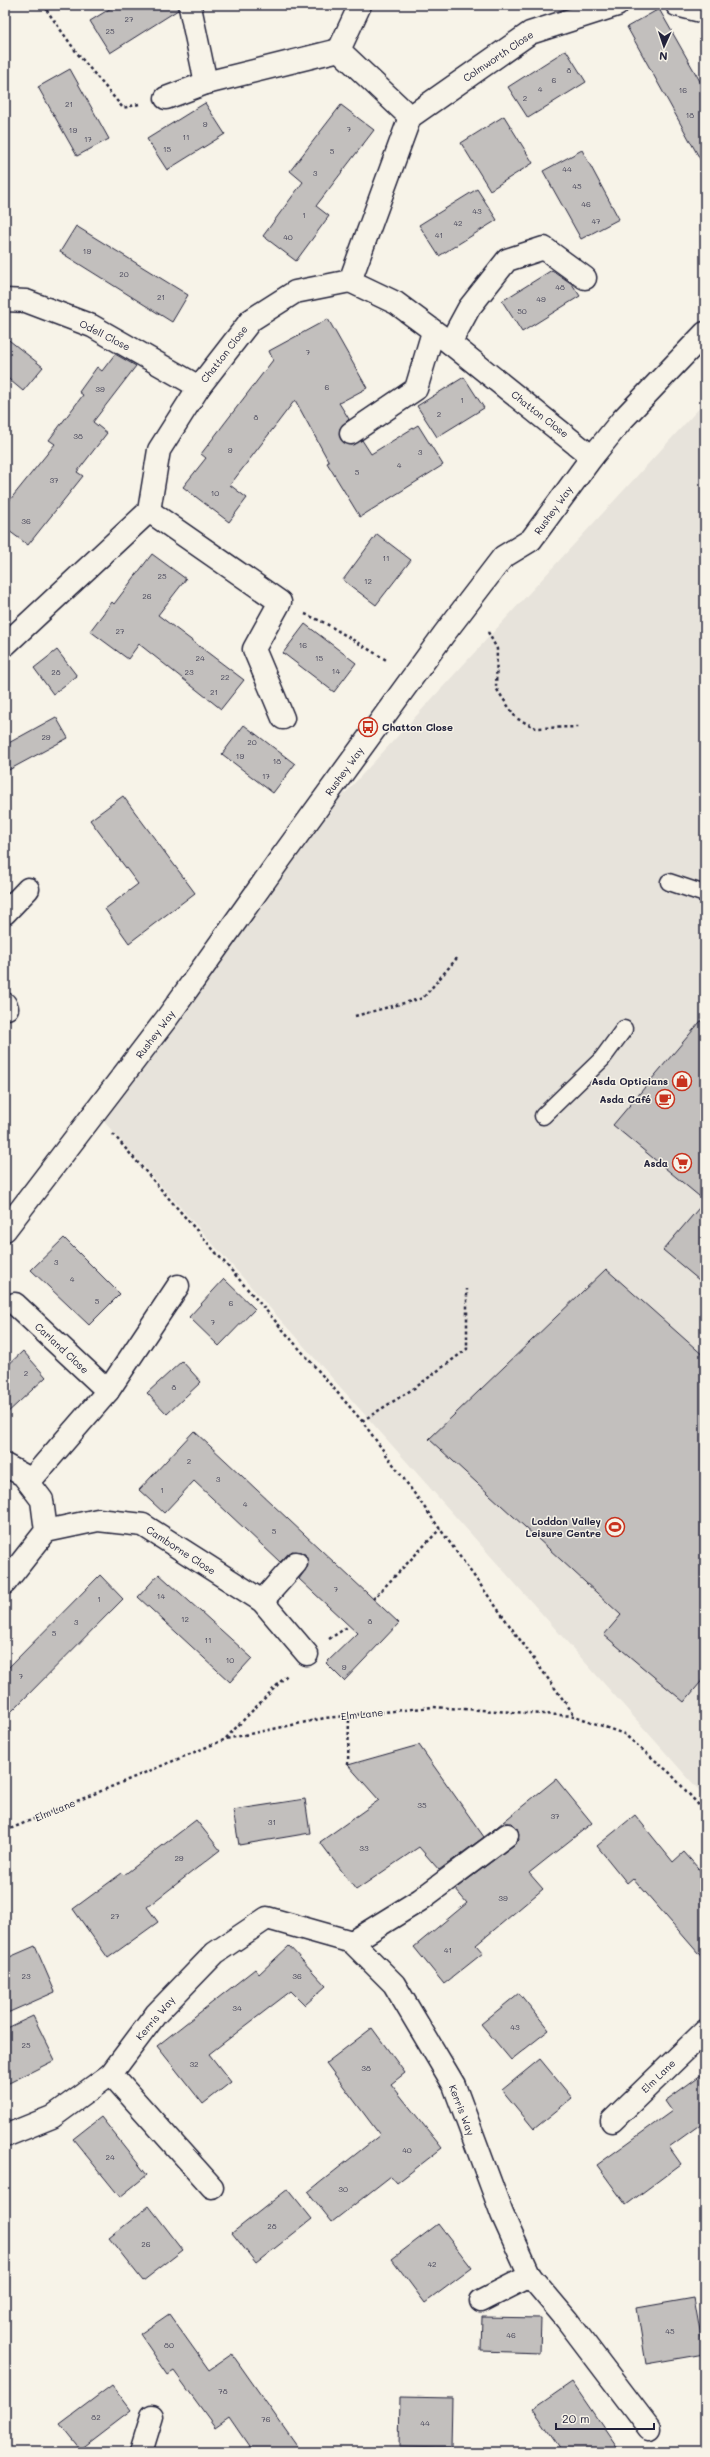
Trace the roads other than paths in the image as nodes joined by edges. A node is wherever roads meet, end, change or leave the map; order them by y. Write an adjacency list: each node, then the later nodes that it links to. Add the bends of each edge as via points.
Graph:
1 (360, 5): 6 (street)
2 (617, 5): 9 (street, Colmworth Close, via 530,33)
3 (677, 5): 5 (street)
4 (190, 6): 7 (street)
5 (705, 12)
6 (339, 50): 7 (street); 9 (street)
7 (206, 83): 8 (street)
8 (166, 98)
9 (410, 117): 11 (street)
10 (585, 278): 14 (street, via 544,248 507,260)
11 (350, 280): 14 (street, Chatton Close, via 396,303); 15 (street, Chatton Close, via 295,292 251,320)
12 (5, 300): 15 (street, Odell Close, via 26,300 92,326)
13 (705, 333): 17 (street, Rushey Way, via 636,404)
14 (442, 338): 16 (street, via 416,389); 17 (street, Chatton Close)
15 (199, 387): 18 (street, Chatton Close, via 159,450)
16 (351, 433)
17 (592, 457): 27 (street, Rushey Way, via 531,540 503,558 444,634 167,1018)
18 (149, 511): 19 (street); 20 (street, via 280,602 254,649)
19 (5, 645)
20 (283, 718)
21 (669, 882): 23 (lane)
22 (28, 890): 24 (street)
23 (705, 894)
24 (5, 913)
25 (624, 1029): 26 (lane, via 602,1059)
26 (543, 1116)
27 (5, 1230)
28 (178, 1286): 30 (street)
29 (15, 1304): 30 (street, Carland Close)
30 (108, 1391): 32 (street)
31 (5, 1465): 32 (street, via 23,1475)
32 (29, 1482): 33 (street, via 42,1500)
33 (46, 1532): 35 (street); 36 (street, Camborne Close, via 98,1520 143,1525)
34 (296, 1563): 36 (street)
35 (5, 1583)
36 (262, 1601): 37 (street, Camborne Close)
37 (307, 1654)
38 (507, 1835): 39 (street, via 420,1900)
39 (352, 1942): 41 (street, Kerris Way, via 267,1918 215,1953 156,2014); 45 (street, Kerris Way, via 394,1984 454,2085 502,2214)
40 (705, 2031): 42 (street, Elm Lane)
41 (111, 2074): 43 (street, Kerris Way, via 52,2117); 44 (street)
42 (612, 2121)
43 (5, 2136)
44 (212, 2187)
45 (530, 2276): 46 (street); 48 (street, Kerris Way, via 567,2320)
46 (481, 2301)
47 (152, 2416): 49 (street)
48 (649, 2428)
49 (141, 2452)

